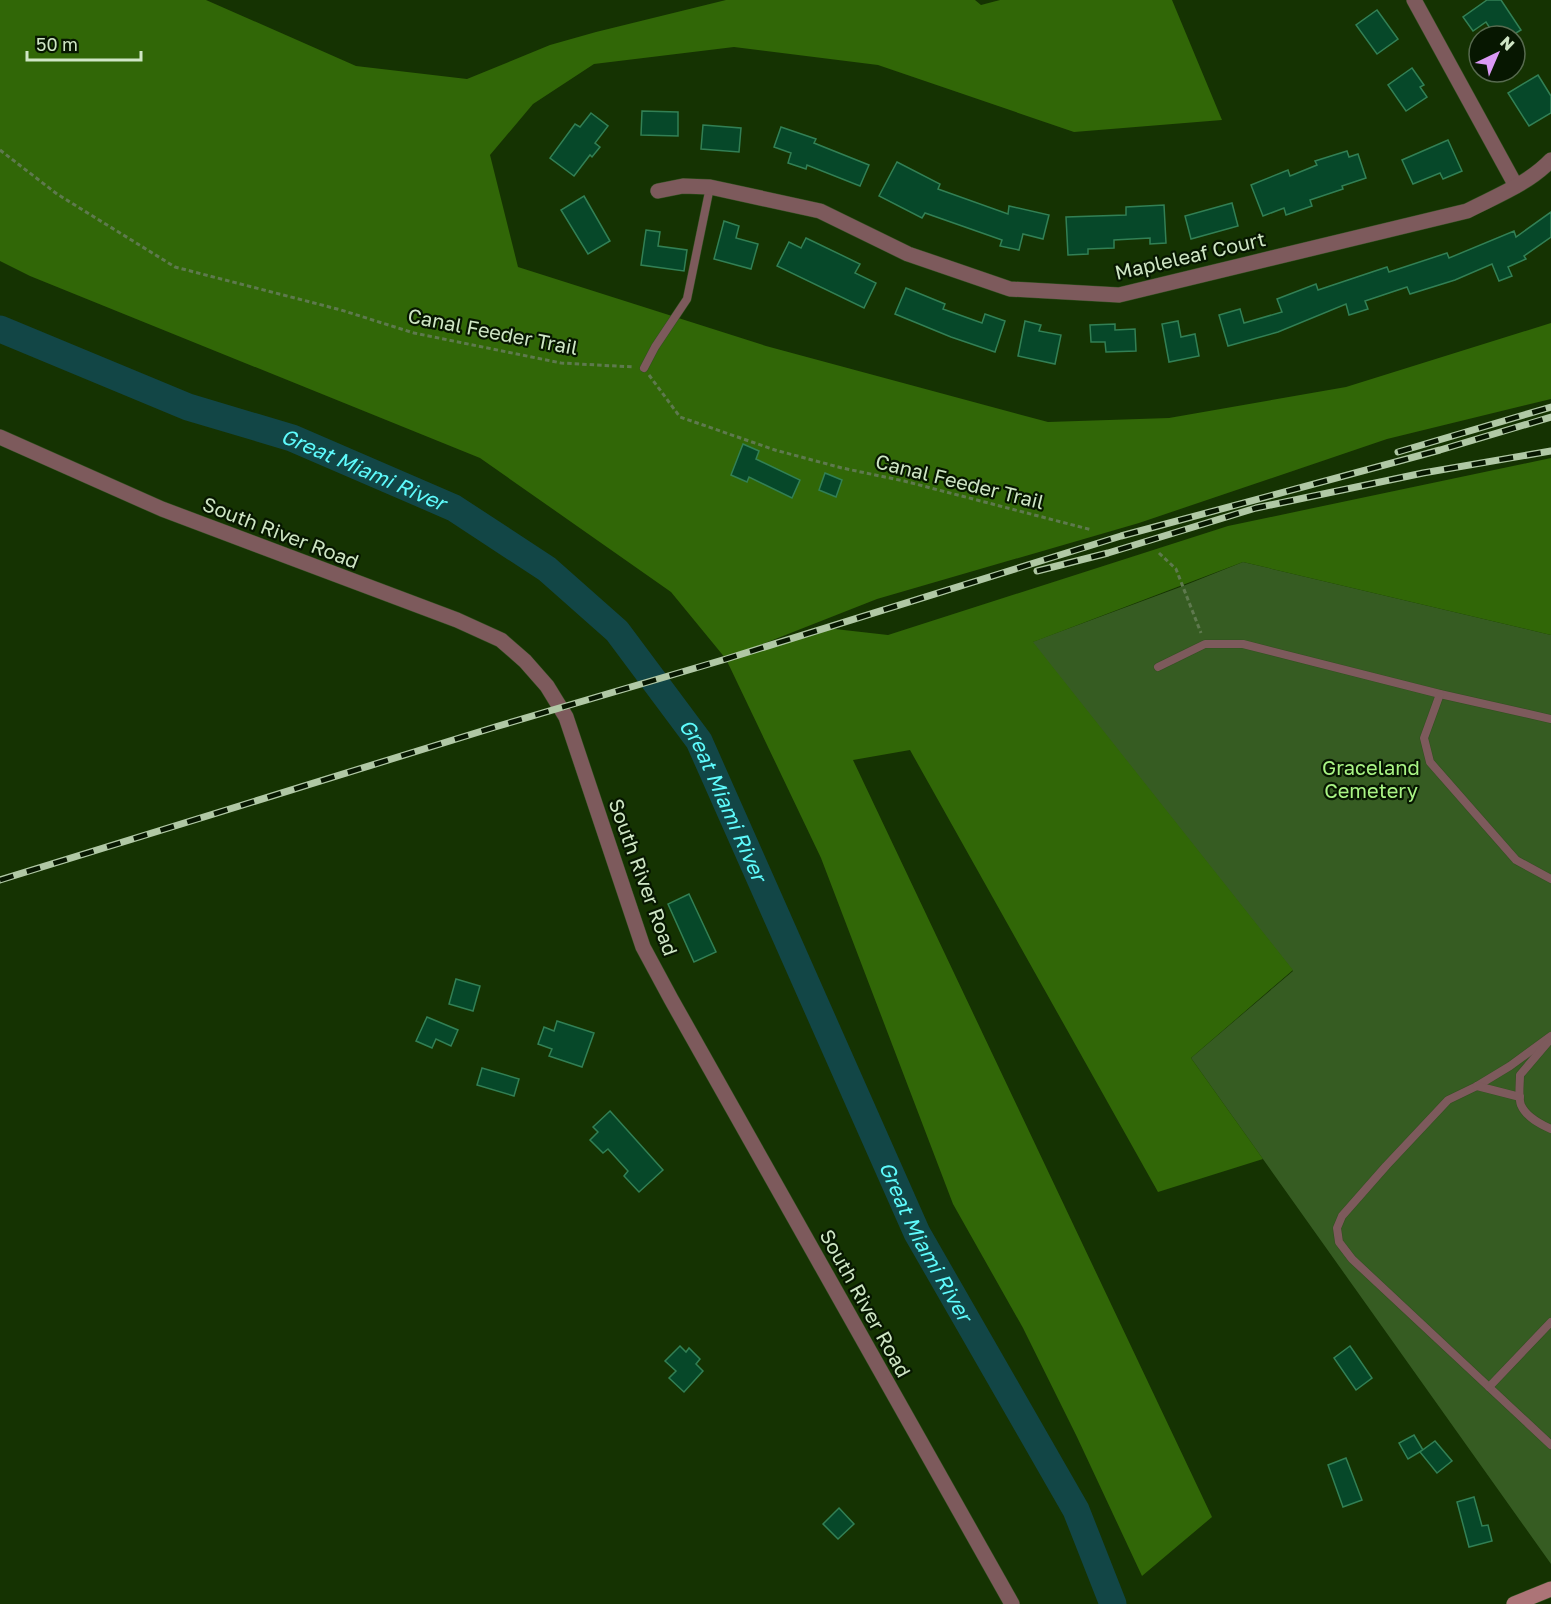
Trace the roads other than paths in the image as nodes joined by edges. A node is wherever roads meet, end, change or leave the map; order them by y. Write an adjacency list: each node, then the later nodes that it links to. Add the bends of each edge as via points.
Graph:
1 (1414, 0): 3 (street)
2 (1551, 160): 3 (street, Mapleleaf Court)
3 (1516, 186): 4 (street, Mapleleaf Court, via 1467,211 1119,295 1010,289 908,254 820,211)
4 (710, 187): 5 (street, Mapleleaf Court, via 683,186); 6 (lane, via 687,299)
5 (658, 191)
6 (644, 368)
7 (0, 436): 20 (street, South River Road, via 162,509 501,640 547,686 566,717 643,947)
8 (1158, 667): 9 (lane, via 1205,644 1244,644)
9 (1440, 694): 10 (lane); 11 (lane, via 1424,738 1430,762 1516,860)
10 (1551, 719)
11 (1551, 879)
12 (1551, 1037): 13 (lane); 14 (lane, via 1520,1075)
13 (1477, 1086): 14 (lane); 17 (lane, via 1448,1100 1342,1215 1337,1228 1339,1242 1352,1259)
14 (1520, 1097): 15 (lane, via 1531,1119)
15 (1551, 1129)
16 (1551, 1322): 17 (lane)
17 (1489, 1388): 18 (lane)
18 (1551, 1445)
19 (1551, 1589): 21 (main road)
20 (1012, 1604)
21 (1514, 1604)

